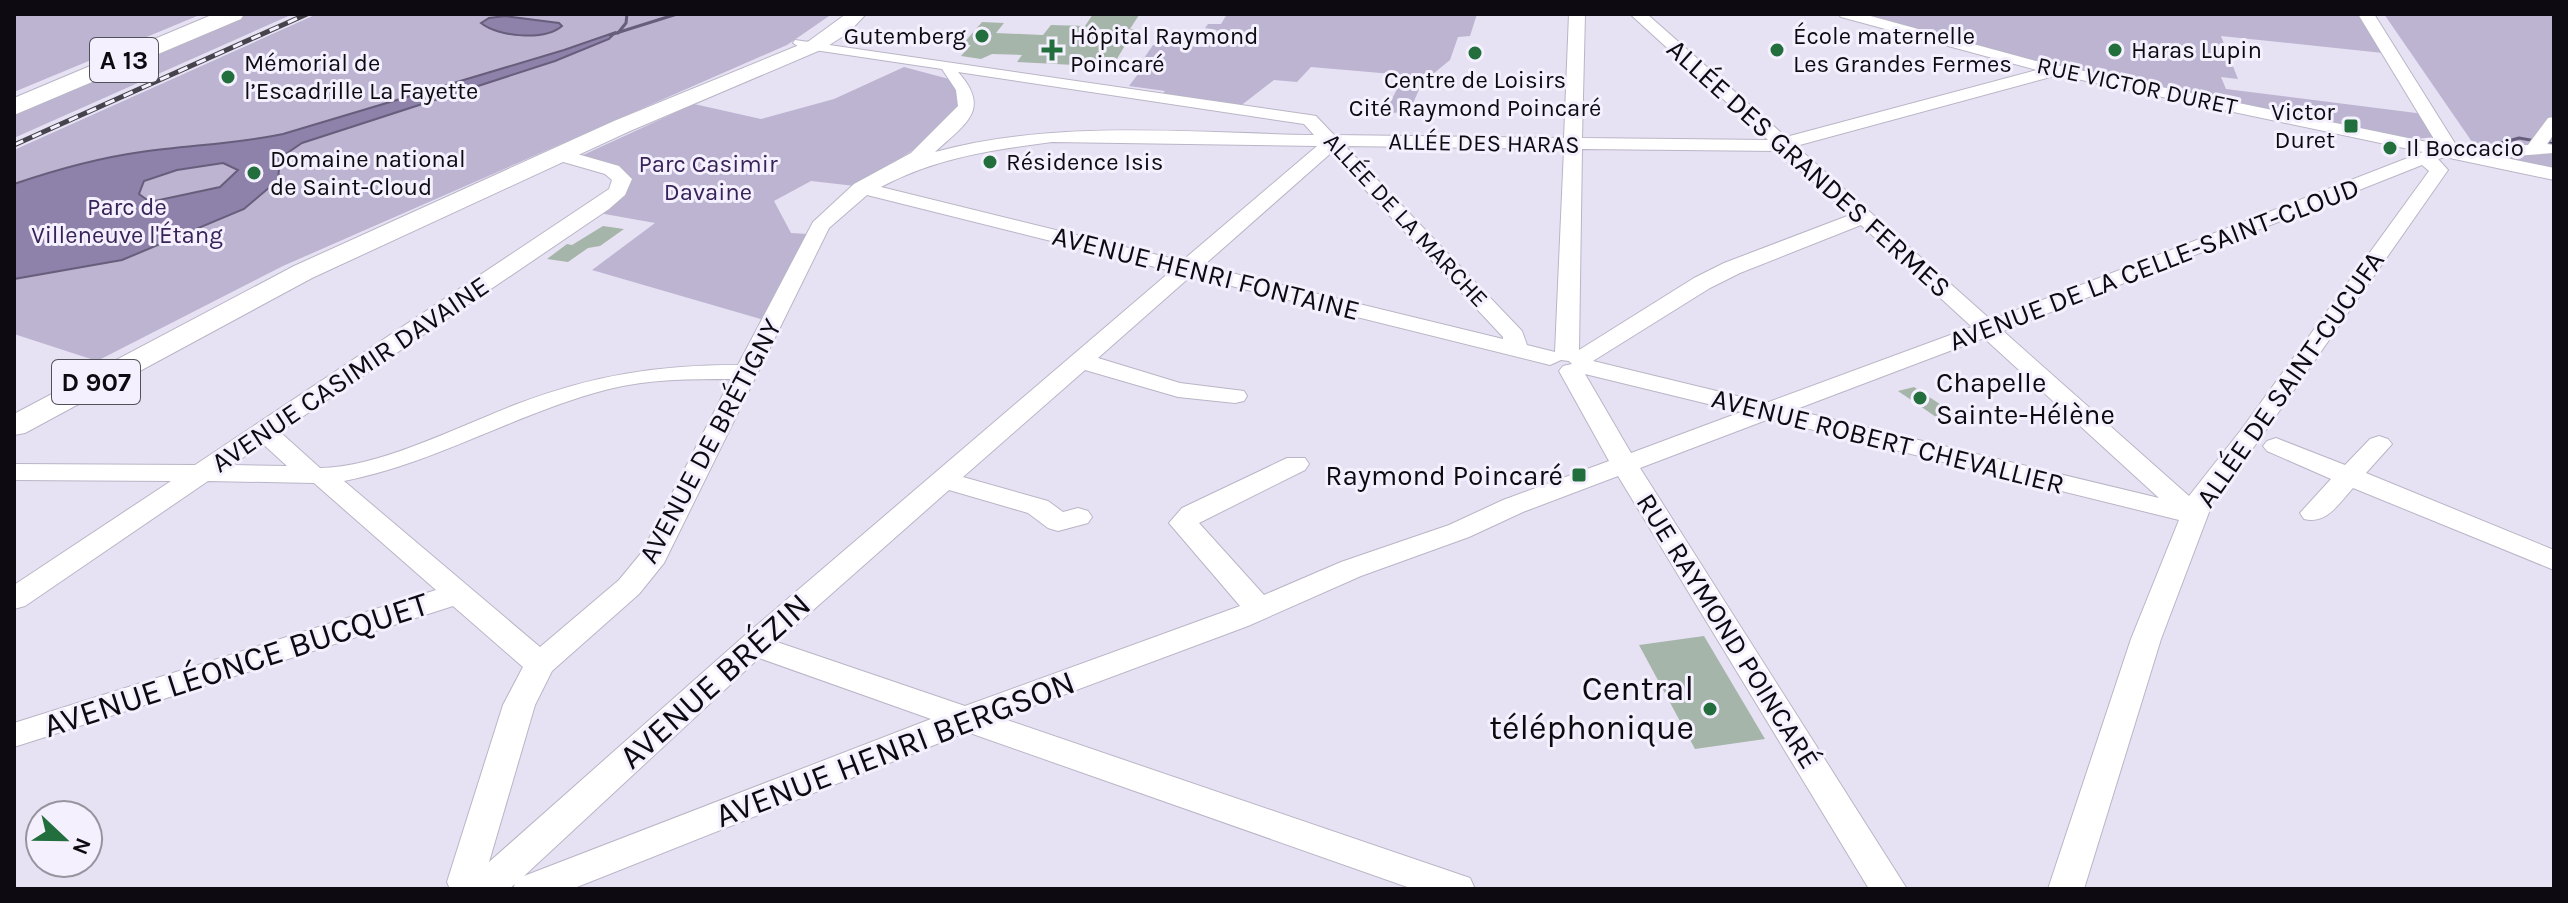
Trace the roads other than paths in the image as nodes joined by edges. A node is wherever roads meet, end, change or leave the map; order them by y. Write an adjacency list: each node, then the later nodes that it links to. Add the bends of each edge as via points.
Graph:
1 (213, 14): 12 (highway, A 13)
2 (233, 14): 14 (highway, A 13)
3 (843, 14): 9 (main road, D 907)
4 (857, 14): 9 (main road, D 907)
5 (1577, 14): 18 (street)
6 (1638, 14): 19 (street, ALLÉE DES GRANDES FERMES)
7 (1846, 14): 11 (street, RUE VICTOR DURET)
8 (2366, 14): 20 (street)
9 (809, 44): 10 (street, ALLÉE DE LA MARCHE); 21 (main road, D 907)
10 (954, 69): 13 (street, ALLÉE DE LA MARCHE); 22 (street, AVENUE DE BRÉTIGNY, via 970,101 965,113)
11 (2057, 70): 19 (street, ALLÉE DES HARAS); 20 (street, RUE VICTOR DURET)
12 (14, 97)
13 (1207, 104): 16 (street); 17 (street, ALLÉE DE LA MARCHE, via 1310,120)
14 (14, 107)
15 (2554, 122): 20 (street, via 2541,149)
16 (1159, 139): 17 (street, ALLÉE DES HARAS); 22 (street, ALLÉE DES HARAS, via 1013,141)
17 (1329, 141): 18 (street, ALLÉE DES HARAS); 26 (street, AVENUE BRÉZIN); 28 (street, ALLÉE DE LA MARCHE, via 1514,336)
18 (1574, 144): 19 (street, ALLÉE DES HARAS); 30 (street)
19 (1782, 145): 25 (street, ALLÉE DES GRANDES FERMES)
20 (2444, 152): 23 (street); 27 (street, AVENUE DE LA CELLE-SAINT-CLOUD); 46 (street, ALLÉE DE SAINT-CUCUFA, via 2439,170 2201,498)
21 (560, 155): 34 (main road, D 907, via 289,279); 35 (street, AVENUE CASIMIR DAVAINE, via 612,170 622,179 618,191)
22 (905, 166): 24 (street, AVENUE DE BRÉTIGNY)
23 (2554, 174)
24 (861, 188): 26 (street, AVENUE HENRI FONTAINE); 31 (street, AVENUE DE BRÉTIGNY, via 835,206 820,226)
25 (1864, 217): 27 (street, ALLÉE DES GRANDES FERMES); 30 (street, via 1732,268)
26 (1184, 268): 28 (street, AVENUE HENRI FONTAINE); 29 (street, AVENUE BRÉZIN)
27 (1987, 329): 33 (street, AVENUE DE LA CELLE-SAINT-CLOUD); 46 (street, ALLÉE DES GRANDES FERMES)
28 (1516, 350): 30 (street, AVENUE HENRI FONTAINE)
29 (1079, 360): 32 (street, via 1178,390); 44 (street, AVENUE BRÉZIN)
30 (1570, 362): 33 (street, AVENUE ROBERT CHEVALLIER); 39 (street, RUE RAYMOND POINCARÉ)
31 (748, 372): 42 (street, via 640,374 599,384 394,462); 53 (street, AVENUE DE BRÉTIGNY, via 654,556 629,587)
32 (1235, 396)
33 (1765, 411): 39 (street, AVENUE DE LA CELLE-SAINT-CLOUD); 46 (street, AVENUE ROBERT CHEVALLIER)
34 (14, 426)
35 (264, 431): 41 (street, AVENUE CASIMIR DAVAINE); 42 (street)
36 (2379, 444): 43 (street)
37 (2276, 446): 43 (street)
38 (1296, 464): 51 (street, via 1183,523)
39 (1610, 469): 51 (street, AVENUE HENRI BERGSON); 59 (street, RUE RAYMOND POINCARÉ)
40 (14, 472): 41 (street)
41 (202, 474): 42 (street); 50 (street, AVENUE CASIMIR DAVAINE)
42 (317, 475): 49 (street)
43 (2350, 476): 45 (street); 48 (street)
44 (943, 480): 47 (street, via 1038,507 1058,522); 52 (street, AVENUE BRÉZIN)
45 (2314, 513)
46 (2194, 515): 60 (street, ALLÉE DE SAINT-CUCUFA, via 2146,639)
47 (1078, 517)
48 (2554, 561)
49 (457, 594): 53 (street); 55 (street, AVENUE LÉONCE BUCQUET)
50 (14, 599)
51 (1259, 609): 54 (street, AVENUE HENRI BERGSON)
52 (754, 645): 54 (street); 56 (street, AVENUE BRÉZIN)
53 (540, 664): 56 (street, AVENUE DE BRÉTIGNY, via 519,705 465,882)
54 (965, 720): 57 (street, AVENUE HENRI BERGSON); 58 (street)
55 (14, 735)
56 (483, 888)
57 (531, 889)
58 (1457, 889)
59 (1889, 889)
60 (2066, 889)

